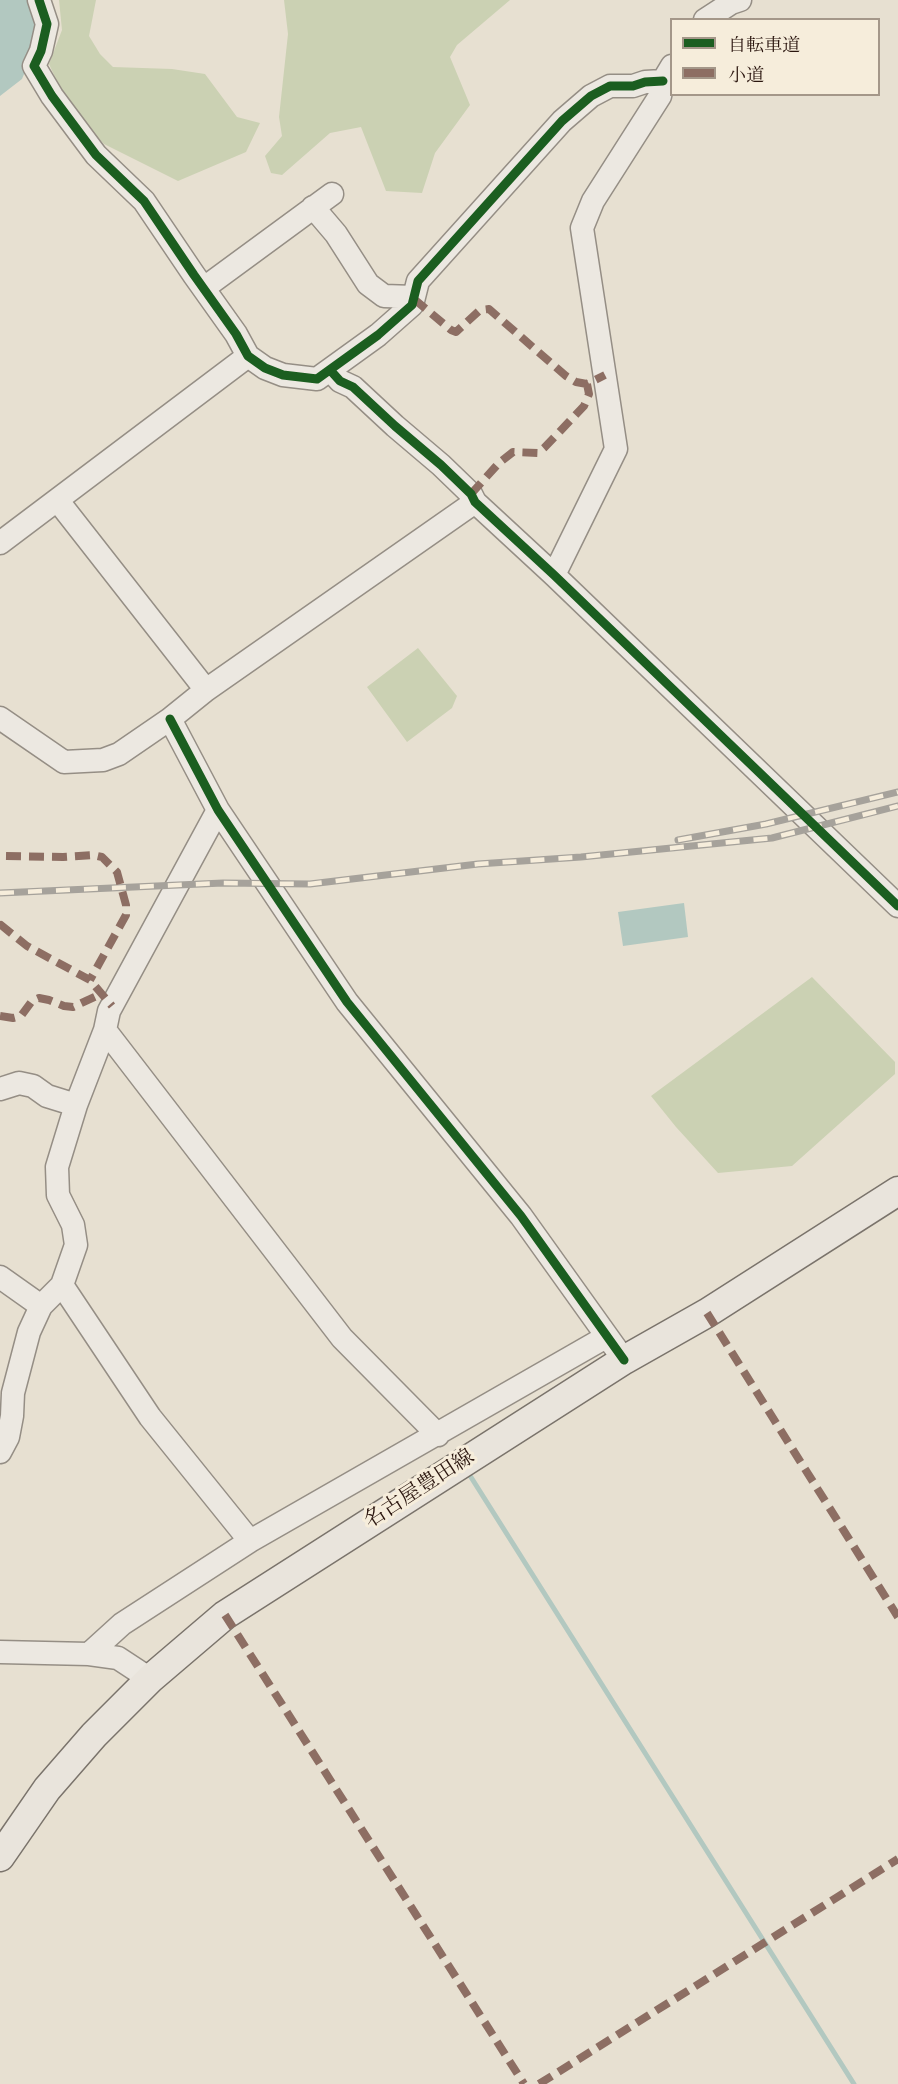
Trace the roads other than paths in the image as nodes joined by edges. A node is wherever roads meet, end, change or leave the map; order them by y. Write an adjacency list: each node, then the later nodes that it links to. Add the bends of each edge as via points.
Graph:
1 (39, 0): 7 (street, via 47,24 33,66 96,155 144,201)
2 (740, 0): 3 (street)
3 (708, 18)
4 (667, 74): 8 (street, via 633,86 610,86 591,96 562,121 418,281); 14 (street, via 660,96 593,201 582,228 616,449)
5 (332, 194): 6 (street)
6 (313, 207): 7 (street); 8 (street, via 336,234 368,284 384,296)
7 (204, 288): 9 (street)
8 (414, 297): 10 (street, via 412,305 395,320)
9 (248, 356): 10 (street, via 282,375 317,379); 11 (street)
10 (331, 370): 12 (street, via 441,465)
11 (58, 501): 13 (street); 15 (street)
12 (476, 502): 14 (street); 15 (street)
13 (0, 543)
14 (554, 575): 19 (street)
15 (206, 690): 17 (street)
16 (0, 718): 17 (street, via 64,762 104,760)
17 (170, 719): 18 (street)
18 (218, 810): 20 (street, via 112,1006); 27 (street, via 347,1002 521,1216)
19 (898, 906)
20 (105, 1030): 22 (street); 29 (street, via 342,1338)
21 (2, 1091): 22 (street, via 19,1083)
22 (76, 1106): 25 (street, via 57,1167 58,1196 73,1225 76,1245)
23 (898, 1191): 28 (main road, 名古屋豊田線, via 707,1313)
24 (0, 1277): 26 (street)
25 (62, 1285): 26 (street); 31 (street, via 150,1418)
26 (41, 1306): 30 (street, via 20,1360 8,1437)
27 (606, 1337): 28 (street); 29 (street)
28 (624, 1360): 34 (main road, 名古屋豊田線, via 225,1615)
29 (438, 1436): 31 (street)
30 (0, 1452)
31 (250, 1541): 33 (street, via 122,1624)
32 (0, 1652): 33 (street)
33 (89, 1653): 34 (street, via 118,1658)
34 (150, 1679): 35 (main road, 名古屋豊田線, via 47,1789)
35 (0, 1857)

